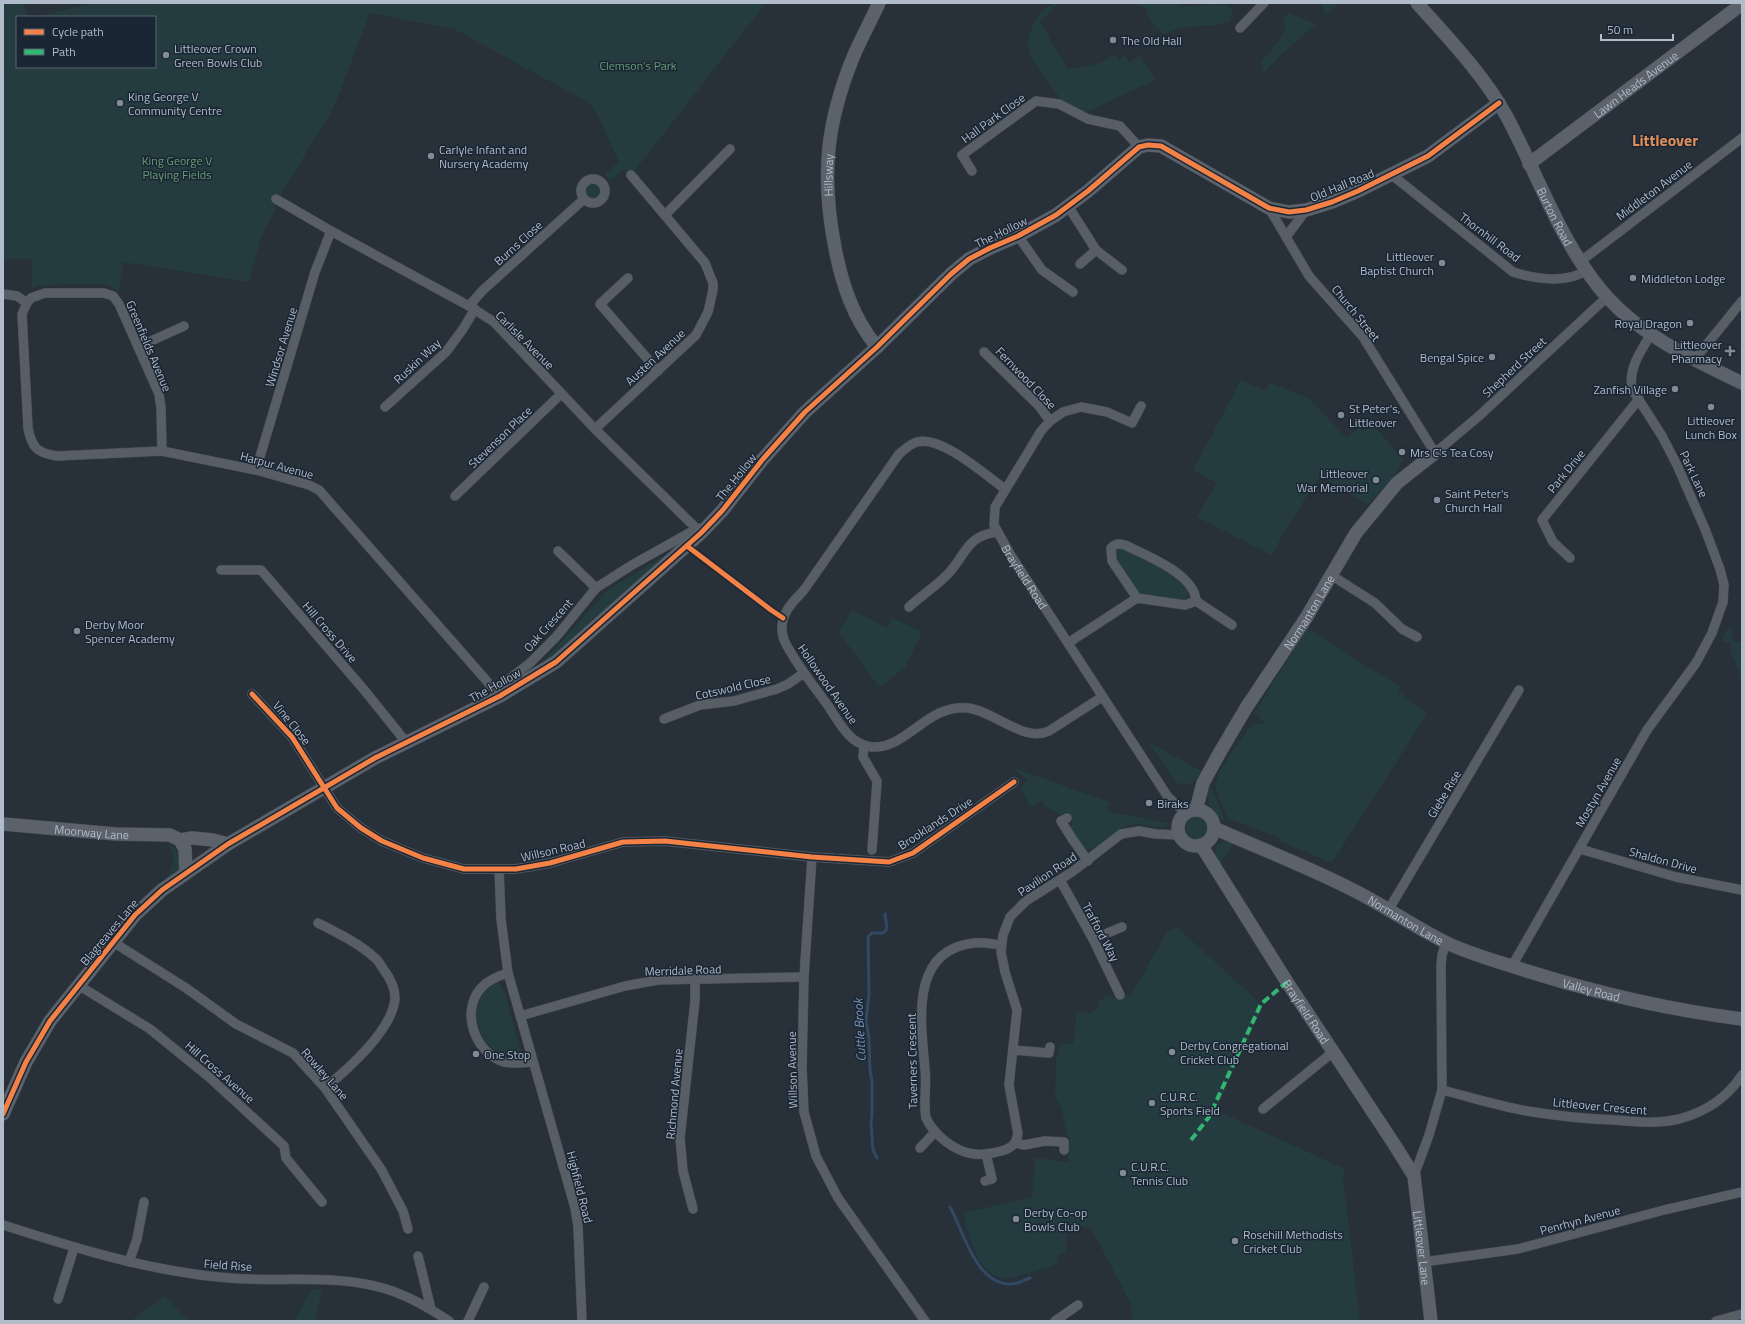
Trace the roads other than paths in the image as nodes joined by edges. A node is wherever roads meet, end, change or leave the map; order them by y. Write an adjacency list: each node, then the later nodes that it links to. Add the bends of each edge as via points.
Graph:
1 (879, 3): 37 (street, Hillsway, via 854,54 844,82 836,107 826,167 830,221 840,275 854,314)
2 (1264, 3): 5 (street)
3 (1417, 3): 6 (street, Burton Road, via 1466,59)
4 (1742, 4): 10 (street, Lawn Heads Avenue)
5 (1240, 28)
6 (1499, 103): 10 (street, Burton Road); 13 (street, Old Hall Road, via 1428,156)
7 (1742, 138): 25 (street, Middleton Avenue)
8 (1139, 147): 11 (street, Hall Park Close, via 1120,126 1088,119 1059,104 1036,102 962,155); 16 (street, The Hollow); 17 (street, Old Hall Road, via 1161,146)
9 (730, 149): 19 (street)
10 (1529, 164): 25 (street, Burton Road)
11 (972, 171)
12 (631, 175): 19 (street, Austen Avenue)
13 (1392, 175): 18 (street, Old Hall Road, via 1332,202); 25 (street, Thornhill Road, via 1513,272 1527,276 1572,278)
14 (276, 198): 20 (street, Carlisle Avenue)
15 (584, 199): 33 (street, Burns Close, via 482,291)
16 (1068, 206): 21 (street, The Hollow); 23 (street)
17 (1269, 208): 18 (street, Old Hall Road, via 1289,212); 22 (street, Church Street)
18 (1306, 210): 22 (street)
19 (665, 215): 40 (street, Austen Avenue, via 705,262 713,290 708,312 696,335)
20 (330, 231): 33 (street, Carlisle Avenue); 50 (street, Windsor Avenue, via 315,272)
21 (1018, 236): 28 (street, via 1042,270); 37 (street, The Hollow, via 969,259)
22 (1286, 237): 49 (street, Church Street, via 1309,276 1363,337)
23 (1096, 250): 24 (street); 26 (street)
24 (1080, 264)
25 (1584, 266): 30 (street, Burton Road)
26 (1122, 270)
27 (628, 278): 40 (street, via 600,304)
28 (1073, 292)
29 (3, 294): 32 (street, via 17,296)
30 (1607, 297): 35 (street, Burton Road); 49 (street, Shepherd Street)
31 (1742, 301): 39 (street)
32 (27, 303): 36 (street, Greenfields Avenue, via 31,298 45,293 104,293 113,296); 48 (street, Harpur Avenue, via 22,314 31,443 46,454 58,456)
33 (472, 308): 42 (street, Carlisle Avenue, via 494,322); 45 (street, Ruskin Way, via 464,329 446,352)
34 (184, 326): 36 (street)
35 (1651, 334): 39 (street, Burton Road); 43 (street, Park Lane, via 1637,358 1633,373 1632,389)
36 (138, 347): 48 (street, Greenfields Avenue, via 159,394)
37 (877, 347): 53 (street, The Hollow, via 805,412 722,511)
38 (984, 352): 46 (street, Fernwood Close)
39 (1695, 359): 41 (street, Burton Road)
40 (658, 371): 47 (street, Austen Avenue)
41 (1742, 382)
42 (561, 394): 47 (street, Carlisle Avenue); 52 (street, Stevenson Place)
43 (1639, 399): 56 (street, Park Drive, via 1542,520 1553,542); 64 (street, Park Lane, via 1677,465 1720,569 1724,585 1723,602)
44 (1141, 406): 46 (street, Brayfield Road, via 1132,423 1108,412 1080,407 1063,412)
45 (385, 407)
46 (1050, 421): 51 (street, Brayfield Road, via 1040,431)
47 (595, 429): 53 (street, Carlisle Avenue)
48 (162, 451): 50 (street, Harpur Avenue)
49 (1436, 453): 58 (street, Normanton Lane, via 1396,483 1356,533)
50 (256, 470): 69 (street, Harpur Avenue, via 320,490)
51 (1005, 490): 54 (street, Brayfield Road, via 994,514); 67 (street, Hollowood Avenue, via 943,445 916,442 899,454 809,584 785,613 782,629 784,641)
52 (455, 496)
53 (699, 530): 59 (street, Oak Crescent, via 632,565); 69 (street, The Hollow, via 560,658)
54 (997, 532): 62 (street, via 978,537 946,575); 66 (street, Brayfield Road)
55 (558, 551): 59 (street)
56 (1570, 558)
57 (221, 570): 73 (street, Hill Cross Drive, via 261,570)
58 (1331, 575): 65 (street, via 1375,603 1402,629); 77 (street, Normanton Lane, via 1220,752)
59 (596, 588): 69 (street, Oak Crescent, via 556,637)
60 (1137, 598): 61 (street, via 1185,605); 61 (street, via 1112,561 1110,548 1119,543 1164,564 1189,584); 66 (street)
61 (1196, 601): 63 (street)
62 (909, 607)
63 (1232, 625)
64 (1712, 633): 85 (street, Mostyn Avenue, via 1696,662 1647,730)
65 (1417, 637)
66 (1068, 643): 71 (street, Brayfield Road)
67 (804, 673): 72 (street, Cotswold Close, via 782,687 766,693 734,701 700,705); 74 (street, Hollowood Avenue, via 849,735)
68 (1519, 690): 93 (street, Glebe Rise)
69 (497, 693): 73 (street, The Hollow)
70 (252, 694): 76 (street, Vine Close, via 292,738)
71 (1102, 697): 74 (street, via 1049,731 1040,734 1029,733 979,711 956,707 939,712 890,744); 77 (street, Brayfield Road, via 1168,797)
72 (664, 719)
73 (406, 742): 76 (street, The Hollow)
74 (864, 745): 86 (street, via 863,756 877,781)
75 (1014, 782): 87 (street, Brooklands Drive, via 921,848 896,860 882,862)
76 (324, 788): 83 (street, Blagreaves Lane); 89 (street, Willson Road, via 340,811 387,844 446,866)
77 (1191, 812): 80 (street, via 1207,814); 81 (street, via 1179,822)
78 (1067, 818): 88 (street, via 1062,821)
79 (3, 824): 82 (street, Moorway Lane, via 116,834 170,835)
80 (1214, 828): 84 (street, via 1210,840); 93 (street, Normanton Lane, via 1320,874)
81 (1179, 835): 84 (street, via 1189,845); 88 (street, Pavilion Road, via 1126,832)
82 (180, 840): 83 (street, Moorway Lane, via 192,838); 90 (street, via 185,849)
83 (228, 844): 90 (street, Blagreaves Lane)
84 (1201, 846): 110 (street, Brayfield Road)
85 (1580, 849): 92 (street, Shaldon Drive, via 1676,877); 100 (street, Mostyn Avenue)
86 (872, 850)
87 (812, 857): 89 (street, Willson Road, via 665,841 637,841 614,844 530,867); 102 (street, Willson Avenue)
88 (1088, 861): 91 (street, Pavilion Road)
89 (499, 869): 101 (street, Highfield Road, via 501,919)
90 (186, 871): 97 (street, Blagreaves Lane, via 143,906)
91 (1060, 880): 96 (street, Trafford Way); 99 (street, Pavilion Road, via 1015,911 1005,928)
92 (1742, 890)
93 (1390, 909): 98 (street, Normanton Lane)
94 (318, 923): 113 (street, via 376,958 390,977 395,997 385,1025 359,1057)
95 (1122, 927): 96 (street)
96 (1093, 939): 105 (street, Trafford Way)
97 (113, 942): 104 (street, Blagreaves Lane); 113 (street, Rowley Lane, via 186,988 236,1024 293,1053)
98 (1446, 942): 100 (street, Valley Road); 114 (street, Normanton Lane, via 1441,966)
99 (1002, 945): 109 (street, Pavilion Road, via 1004,966 1017,1010); 117 (street, Taverners Crescent, via 975,943 957,948 942,956 927,975 922,1007 926,1072 925,1112 928,1123)
100 (1512, 966): 107 (street, Valley Road, via 1562,982 1632,999 1680,1010)
101 (508, 973): 106 (street, Highfield Road); 111 (street, via 491,980 478,993 472,1011 473,1028 482,1047 491,1055 513,1063)
102 (804, 977): 103 (street, Merridale Road); 142 (street, Willson Avenue, via 804,1112 816,1156 838,1198)
103 (695, 981): 106 (street, Merridale Road, via 658,980 625,986); 127 (street, Richmond Avenue, via 680,1138 683,1171)
104 (78, 985): 116 (street, Blagreaves Lane, via 35,1045); 126 (street, Hill Cross Avenue, via 150,1029 209,1077 284,1146 286,1158)
105 (1120, 995)
106 (520, 1016): 111 (street, Highfield Road)
107 (1742, 1019)
108 (1050, 1047): 109 (street, via 1049,1053)
109 (1013, 1050): 118 (street, Pavilion Road, via 1010,1091 1018,1134)
110 (1333, 1052): 115 (street); 122 (street, Brayfield Road)
111 (532, 1062): 141 (street, Highfield Road, via 575,1208)
112 (1742, 1075): 114 (street, Littleover Crescent, via 1714,1105 1691,1115 1664,1122 1632,1122 1526,1111)
113 (325, 1088): 129 (street, Rowley Lane, via 381,1169 403,1211)
114 (1442, 1090): 122 (street, Normanton Lane)
115 (1263, 1109)
116 (3, 1114)
117 (935, 1132): 119 (street); 121 (street, Taverners Crescent, via 963,1151)
118 (1015, 1143): 120 (street, Taverners Crescent, via 1024,1145 1045,1141 1064,1142); 121 (street, Taverners Crescent, via 1005,1150)
119 (920, 1148)
120 (1064, 1150)
121 (986, 1154): 123 (street, via 992,1179)
122 (1414, 1176): 133 (street, Littleover Lane)
123 (985, 1181)
124 (1742, 1192): 133 (street, Penrhyn Avenue, via 1518,1249)
125 (144, 1202): 132 (street, via 137,1239)
126 (322, 1202)
127 (693, 1209)
128 (3, 1226): 130 (street, Field Rise)
129 (408, 1229)
130 (74, 1248): 132 (street, Field Rise); 135 (street)
131 (418, 1256): 137 (street)
132 (129, 1262): 137 (street, Field Rise, via 192,1274 231,1278 319,1279 375,1286 404,1296)
133 (1423, 1262): 144 (street, Littleover Lane)
134 (484, 1287): 140 (street)
135 (58, 1300)
136 (1078, 1305): 143 (street)
137 (431, 1310): 139 (street, Field Rise)
138 (1742, 1314): 145 (street)
139 (449, 1321)
140 (468, 1321)
141 (582, 1321)
142 (925, 1321)
143 (1055, 1321)
144 (1431, 1321)
145 (1716, 1321)

